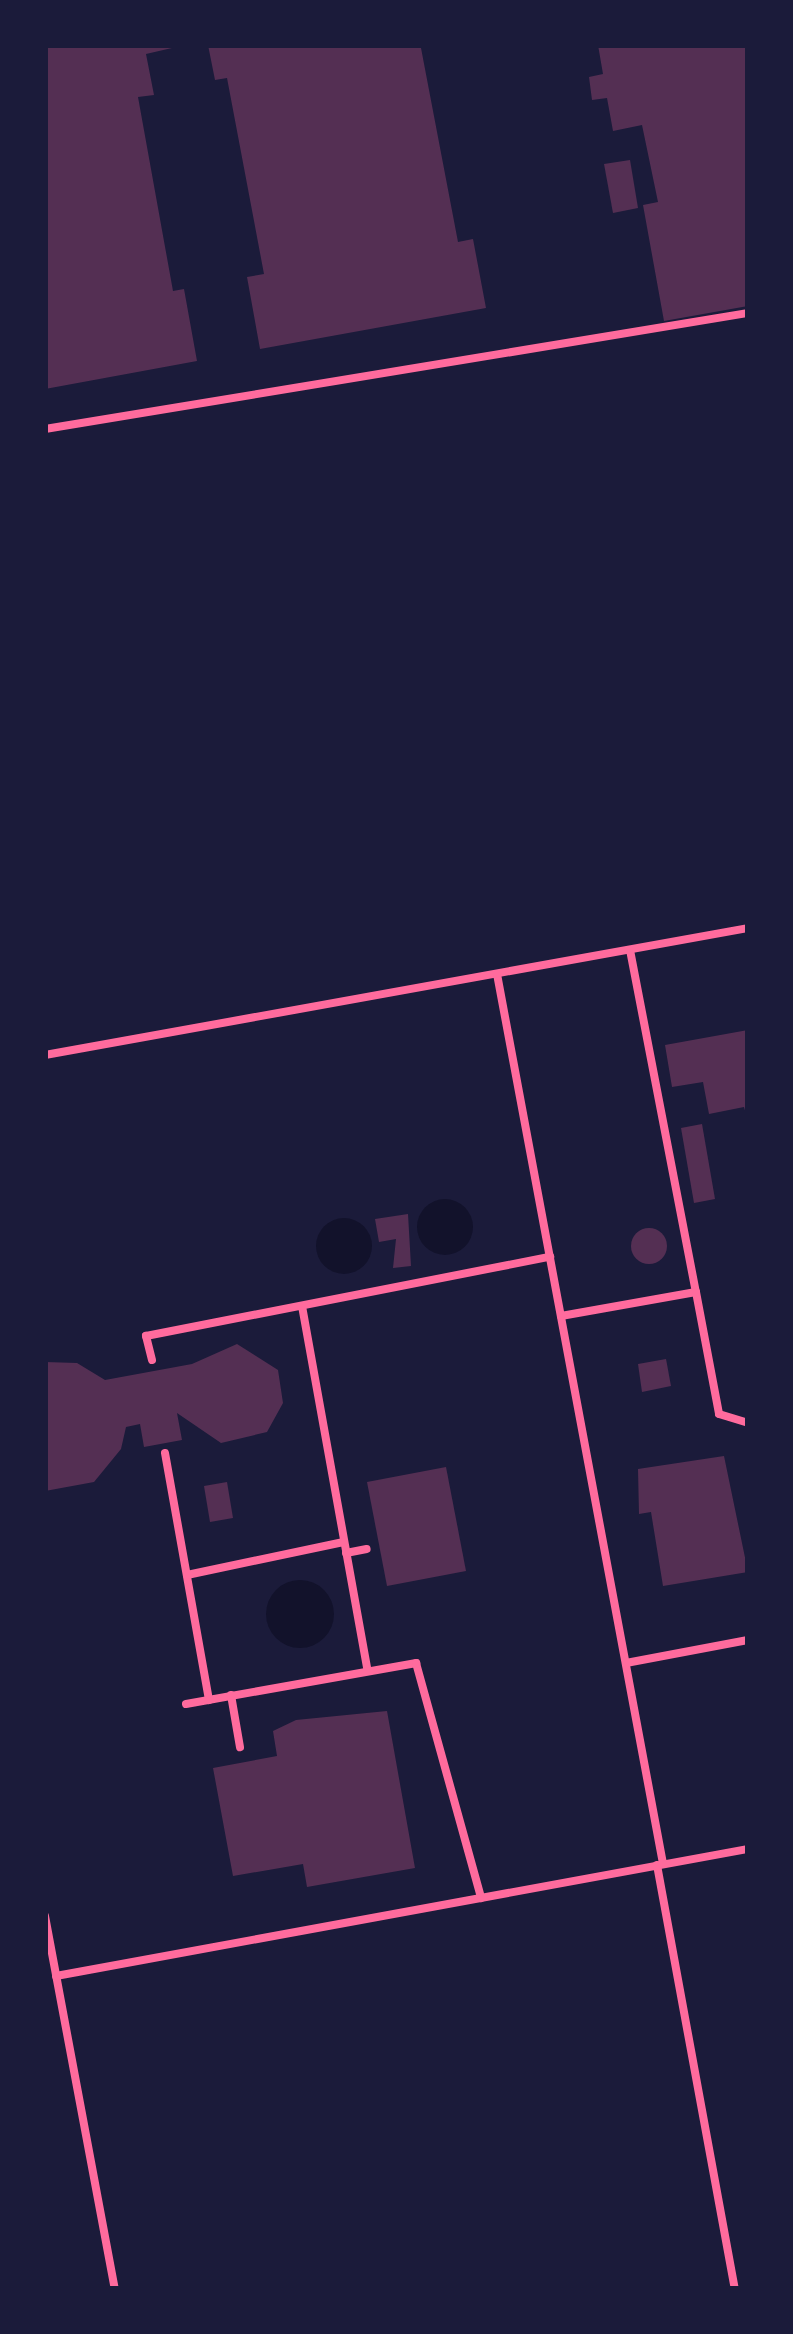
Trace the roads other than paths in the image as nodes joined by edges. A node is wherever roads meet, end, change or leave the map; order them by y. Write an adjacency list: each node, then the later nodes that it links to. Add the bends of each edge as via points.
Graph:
1 (748, 314): 2 (lane)
2 (45, 430)
3 (748, 928): 4 (lane)
4 (630, 950): 5 (lane); 8 (lane)
5 (497, 974): 6 (lane); 7 (lane)
6 (45, 1055)
7 (550, 1257): 9 (lane); 10 (lane)
8 (696, 1292): 10 (lane); 12 (lane, via 719,1414)
9 (302, 1306): 11 (lane, via 146,1336); 14 (lane)
10 (561, 1316): 19 (lane)
11 (152, 1360)
12 (748, 1422)
13 (165, 1453): 17 (lane)
14 (344, 1542): 16 (lane); 17 (lane)
15 (367, 1550): 16 (lane)
16 (346, 1553): 20 (lane)
17 (187, 1574): 22 (lane)
18 (748, 1640): 19 (lane)
19 (626, 1663): 26 (lane)
20 (367, 1669): 21 (lane); 27 (lane, via 416,1663 423,1676)
21 (231, 1695): 22 (lane); 24 (lane)
22 (210, 1700): 23 (lane)
23 (186, 1704)
24 (240, 1747)
25 (748, 1849): 26 (lane)
26 (660, 1865): 27 (lane); 31 (lane)
27 (481, 1898): 29 (lane)
28 (45, 1916): 29 (lane)
29 (56, 1976): 30 (lane)
30 (115, 2289)
31 (736, 2289)

